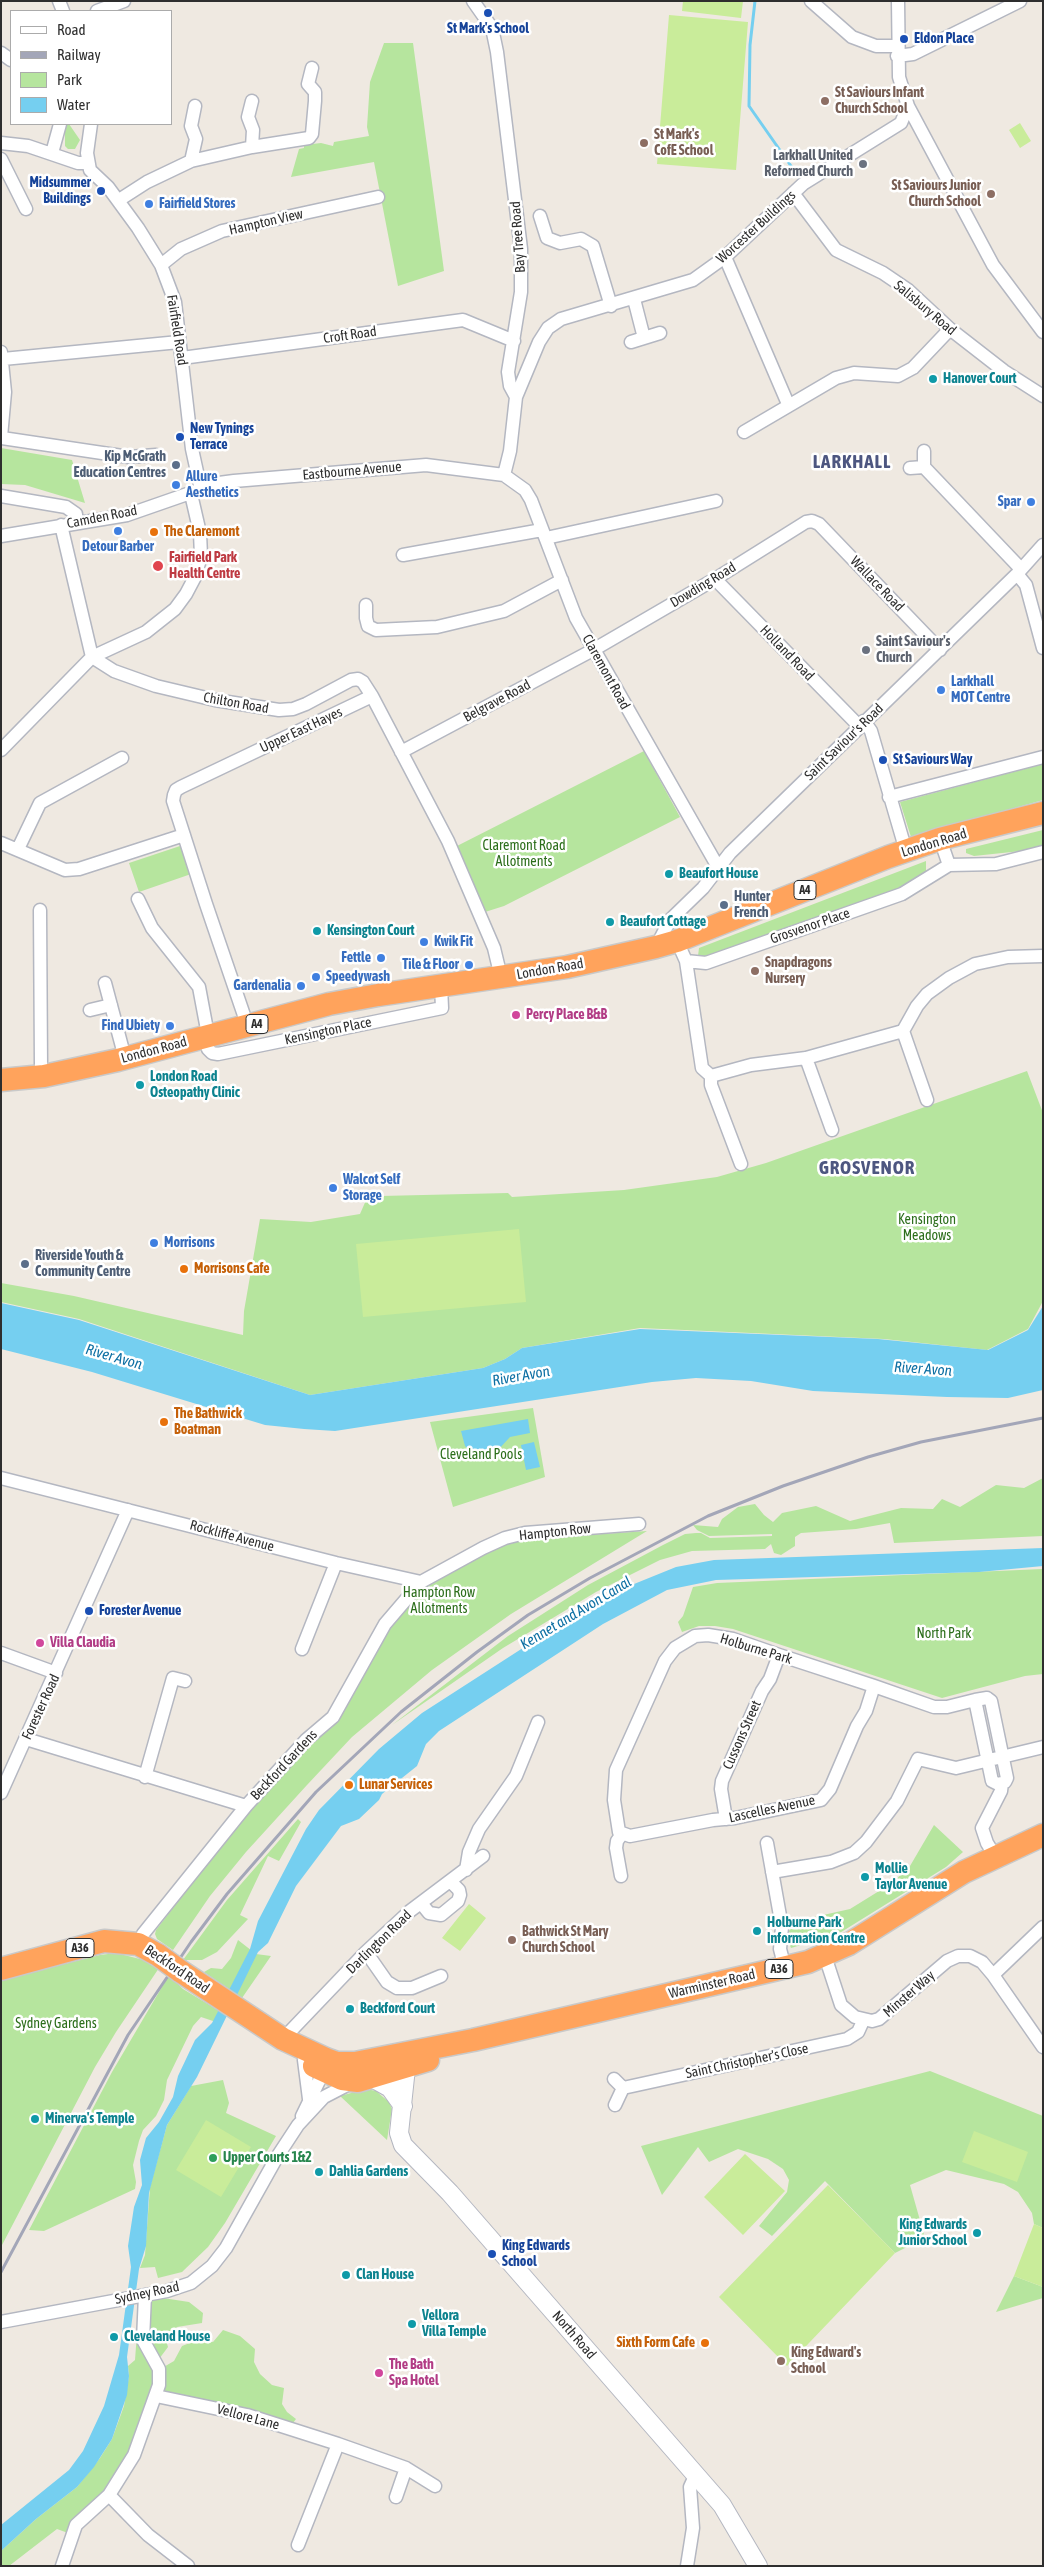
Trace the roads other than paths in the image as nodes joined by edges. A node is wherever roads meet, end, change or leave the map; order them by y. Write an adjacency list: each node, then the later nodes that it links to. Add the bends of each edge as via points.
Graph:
1 (124, 1): 6 (street)
2 (474, 1): 33 (street, Bay Tree Road, via 492,28 497,52 518,218 521,292)
3 (811, 1): 7 (street, via 852,37)
4 (898, 1): 7 (street)
5 (1020, 1): 7 (street, via 912,54)
6 (101, 10)
7 (897, 51): 11 (street, via 899,77)
8 (312, 68): 15 (street, via 308,84 315,92 315,101 309,138)
9 (252, 100): 15 (street, via 248,117 253,130)
10 (195, 106): 18 (street, via 191,126 196,139)
11 (908, 106): 20 (street, Worcester Buildings, via 901,123 835,162); 30 (street, via 993,265)
12 (60, 125): 16 (street)
13 (91, 125): 19 (street)
14 (1, 142): 16 (street)
15 (252, 147): 18 (street)
16 (52, 153): 19 (street, via 78,164)
17 (1, 159): 23 (street)
18 (191, 161): 22 (street, via 146,182)
19 (88, 164): 22 (street, Fairfield Road, via 94,175)
20 (793, 193): 25 (street, Worcester Buildings); 29 (street, Salisbury Road, via 836,250 883,273 908,290)
21 (378, 197): 26 (street, Hampton View, via 222,231 181,249)
22 (119, 200): 26 (street, Fairfield Road)
23 (26, 209)
24 (540, 216): 28 (street, via 547,238 560,244 587,241 593,246)
25 (725, 257): 27 (street, Worcester Buildings, via 693,280); 40 (street)
26 (161, 265): 34 (street, Fairfield Road, via 175,302)
27 (634, 299): 28 (street, Worcester Buildings); 32 (street)
28 (611, 306): 39 (street, Worcester Buildings, via 561,319 548,328)
29 (950, 329): 38 (street, Salisbury Road, via 1004,371); 40 (street, via 913,368 898,376 854,373 836,378)
30 (1043, 332)
31 (660, 333): 32 (street)
32 (644, 338): 35 (street)
33 (514, 341): 37 (street, Croft Road, via 463,320); 39 (street, Bay Tree Road, via 508,372)
34 (179, 342): 36 (street); 37 (street, Fairfield Road)
35 (631, 342)
36 (2, 355): 42 (street, via 5,392)
37 (182, 358): 48 (street, Fairfield Road)
38 (1043, 396)
39 (516, 397): 47 (street, Bay Tree Road)
40 (788, 404): 41 (street)
41 (744, 432)
42 (2, 437): 44 (street, via 129,457)
43 (924, 451): 45 (street)
44 (156, 455)
45 (924, 467): 46 (street); 58 (street)
46 (910, 468)
47 (504, 476): 48 (street, Eastbourne Avenue, via 426,465 234,481); 54 (street, Claremont Road, via 525,490)
48 (196, 492): 52 (street, Camden Road, via 127,515); 65 (street, Fairfield Road, via 201,556 186,594 175,609 146,632)
49 (1, 496): 52 (street, via 66,507 76,514)
50 (716, 501): 54 (street)
51 (812, 521): 59 (street, Dowding Road); 64 (street, Wallace Road, via 819,524)
52 (76, 522): 53 (street, Camden Road)
53 (61, 525): 55 (street, Camden Road); 65 (street)
54 (544, 534): 57 (street); 60 (street, Claremont Road)
55 (1, 536)
56 (1043, 545): 58 (street, Saint Saviour's Road)
57 (403, 555)
58 (1019, 572): 62 (street); 64 (street, Saint Saviour's Road)
59 (715, 578): 63 (street, Dowding Road); 67 (street, Holland Road)
60 (562, 580): 61 (street, via 504,611 437,627 376,630 368,626); 63 (street, Claremont Road, via 576,618)
61 (366, 605)
62 (1043, 648)
63 (594, 650): 69 (street, Belgrave Road); 81 (street, Claremont Road)
64 (940, 650): 67 (street, Saint Saviour's Road)
65 (92, 657): 66 (street, Chilton Road, via 114,671 156,686 279,710 306,704 351,680 363,682); 68 (street)
66 (372, 696): 69 (street); 74 (street, Upper East Hayes, via 176,790 174,801)
67 (862, 724): 72 (street, Holland Road, via 871,731); 81 (street, Saint Saviour's Road)
68 (1, 750)
69 (400, 752): 86 (street, via 448,842 494,948)
70 (1043, 757): 72 (street)
71 (122, 758): 77 (street, via 40,803)
72 (889, 797): 78 (street, Holland Road)
73 (1043, 812): 75 (highway, London Road / A4)
74 (184, 835): 77 (street, via 79,869 66,870); 91 (street, Upper East Hayes)
75 (940, 839): 78 (highway, London Road / A4); 80 (street)
76 (1, 843): 77 (street)
77 (18, 849)
78 (906, 851): 84 (highway, London Road / A4)
79 (1043, 852): 80 (street, via 996,864)
80 (949, 865): 84 (street, Grosvenor Place, via 902,894 706,963)
81 (718, 867): 84 (street, Saint Saviour's Road, via 670,920)
82 (138, 899): 93 (street, via 152,928 199,987)
83 (40, 910): 96 (street, via 41,1067)
84 (673, 950): 86 (highway, London Road / A4); 97 (street, via 702,1068)
85 (1042, 958): 92 (street, via 1008,957 975,964 927,994)
86 (501, 977): 88 (highway, London Road / A4)
87 (105, 983): 89 (street)
88 (441, 986): 91 (highway, London Road / A4, via 329,1004); 93 (street, Kensington Place, via 442,1008 218,1054 208,1049)
89 (111, 1005): 90 (street); 94 (street)
90 (90, 1010)
91 (248, 1027): 93 (highway, London Road / A4)
92 (903, 1032): 95 (street); 100 (street)
93 (206, 1036): 94 (highway, London Road / A4)
94 (125, 1058): 96 (highway, London Road / A4)
95 (806, 1058): 97 (street, via 751,1065); 101 (street)
96 (44, 1076): 98 (highway, London Road / A4); 99 (highway, London Road / A4)
97 (711, 1076): 102 (street)
98 (1, 1080)
99 (1, 1088)
100 (926, 1100)
101 (832, 1130)
102 (735, 1159)
103 (1, 1478): 104 (street, Rockliffe Avenue)
104 (128, 1510): 106 (street, Rockliffe Avenue); 111 (street, Forester Road)
105 (639, 1524): 107 (street, Hampton Row, via 525,1533 505,1538)
106 (336, 1563): 107 (street, Rockliffe Avenue); 108 (street)
107 (421, 1582): 123 (street, Beckford Gardens, via 385,1624 333,1717 306,1740)
108 (302, 1649)
109 (1, 1653): 111 (street)
110 (779, 1655): 113 (street, Holburne Park); 124 (street, Cussons Street, via 722,1780); 125 (street, Holburne Park, via 733,1639 708,1635 685,1640 675,1648 659,1673 616,1770 614,1800 618,1829)
111 (56, 1674): 116 (street, Forester Road)
112 (185, 1681): 120 (street, via 174,1678)
113 (874, 1686): 114 (street, Holburne Park, via 940,1708); 124 (street, Lascelles Avenue, via 830,1789 821,1800)
114 (975, 1700): 118 (street, via 987,1698 991,1701); 119 (street)
115 (538, 1722): 130 (street, via 516,1776 479,1830 469,1852)
116 (26, 1739): 120 (street); 122 (street, Forester Road)
117 (1043, 1747): 118 (street)
118 (1003, 1756): 119 (street); 121 (street, via 1007,1778)
119 (988, 1760): 121 (street, via 992,1781); 131 (street, via 951,1769 918,1759 897,1801 854,1853 831,1862)
120 (145, 1777): 123 (street)
121 (1002, 1783): 129 (street, via 982,1828)
122 (1, 1793)
123 (246, 1806): 136 (street, Beckford Gardens)
124 (726, 1819): 125 (street, Lascelles Avenue)
125 (626, 1835): 132 (street, Holburne Park, via 617,1841 616,1848)
126 (1043, 1835): 129 (highway, Warminster Road / A36)
127 (767, 1843): 131 (street)
128 (483, 1856): 130 (street, Darlington Road)
129 (995, 1856): 138 (highway, Warminster Road / A36)
130 (466, 1870): 133 (street, Darlington Road)
131 (772, 1872): 140 (street, via 782,1927 780,1949)
132 (621, 1876)
133 (451, 1882): 134 (street, Darlington Road); 134 (street, via 460,1895 458,1901 441,1915 429,1914)
134 (421, 1903): 137 (street, Darlington Road)
135 (1043, 1927): 141 (street)
136 (138, 1944): 139 (highway, Beckford Road / A36, via 104,1941); 144 (highway, Beckford Road / A36, bridge)
137 (366, 1952): 142 (street, via 387,1982 397,1988 412,1988); 144 (street, Darlington Road)
138 (825, 1956): 140 (highway, Warminster Road / A36); 143 (street, via 837,1998 848,2012)
139 (1, 1968)
140 (785, 1968): 145 (highway, Warminster Road / A36)
141 (993, 1974): 143 (street, Minster Way, via 982,1962 970,1956 958,1956 947,1961 879,2018); 146 (street, Minster Way)
142 (441, 1976)
143 (863, 2021): 153 (street, Saint Christopher's Close, via 858,2032 847,2039 619,2084)
144 (283, 2039): 147 (highway, Beckford Road / A36)
145 (473, 2040): 148 (highway, Warminster Road / A36); 148 (highway, Warminster Road / A36)
146 (1043, 2047)
147 (304, 2055): 149 (highway, Beckford Road / A36); 151 (street)
148 (411, 2065): 149 (highway, Warminster Road / A36, via 398,2061); 152 (street, North Road)
149 (342, 2071): 150 (street, Sydney Road); 150 (street, Sydney Road); 151 (street, Sydney Road); 152 (street, via 390,2088)
150 (324, 2097): 154 (street, Sydney Road)
151 (309, 2099): 154 (street, Sydney Road)
152 (403, 2103): 160 (street, North Road, via 399,2133 403,2145 450,2193)
153 (615, 2106)
154 (298, 2125): 155 (street, Sydney Road, via 217,2260 191,2283)
155 (145, 2295): 156 (street, Sydney Road); 157 (street, via 142,2332 146,2348 159,2370)
156 (1, 2322)
157 (156, 2396): 158 (street, Vellore Lane, via 247,2415); 162 (street, via 134,2455)
158 (338, 2444): 159 (street, Vellore Lane); 164 (street)
159 (406, 2468): 161 (street, Vellore Lane); 163 (street)
160 (696, 2474): 167 (street, via 690,2487 693,2528); 168 (street, North Road, via 732,2518)
161 (435, 2486)
162 (109, 2495): 165 (street, via 76,2525); 166 (street, via 148,2535)
163 (396, 2497)
164 (298, 2545)
165 (62, 2566)
166 (188, 2566)
167 (687, 2566)
168 (758, 2566)

